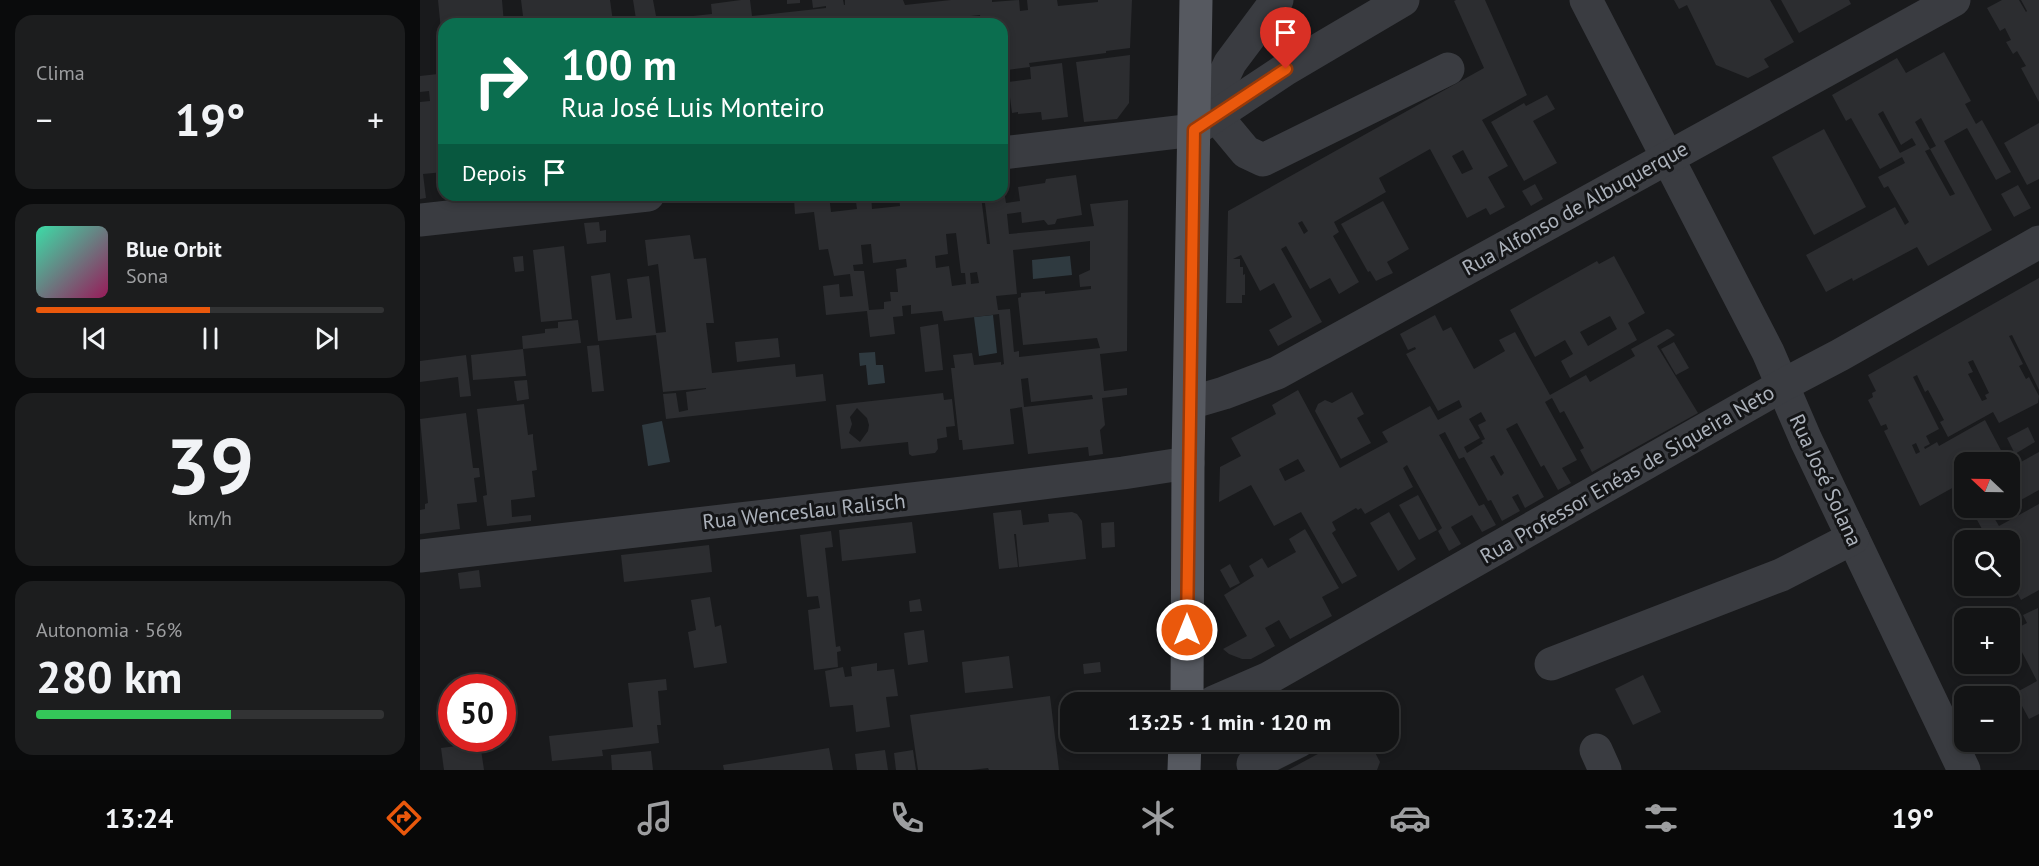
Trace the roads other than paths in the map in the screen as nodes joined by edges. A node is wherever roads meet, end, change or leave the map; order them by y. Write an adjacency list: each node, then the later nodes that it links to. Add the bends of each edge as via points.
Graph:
1 (1196, 0): 7 (main road)
2 (1277, 0): 7 (street, via 1230,63)
3 (1403, 0): 7 (street, via 1286,69)
4 (1586, 0): 9 (street, Rua José Solana)
5 (1954, 0): 9 (street, Rua Alfonso de Albuquerque)
6 (1448, 69): 7 (street, via 1263,160)
7 (1205, 123): 8 (street); 14 (main road)
8 (1008, 152)
9 (1668, 157): 13 (street, Rua José Solana); 14 (street, Rua Alfonso de Albuquerque, via 1277,373)
10 (593, 201): 11 (street)
11 (420, 220)
12 (2039, 242): 13 (street, Rua Professor Enéas de Siqueira Neto)
13 (1783, 385): 16 (street, Rua José Solana); 20 (street, Rua Professor Enéas de Siqueira Neto)
14 (1190, 403): 15 (main road)
15 (1188, 463): 17 (street, Rua Wenceslau Ralisch); 19 (main road)
16 (1853, 538): 18 (street, via 1782,575); 25 (street, Rua José Solana)
17 (420, 556)
18 (1551, 664)
19 (1187, 692)
20 (1240, 692)
21 (1185, 752): 24 (main road)
22 (1268, 752): 23 (street)
23 (1251, 758)
24 (1184, 770)
25 (1964, 770)

